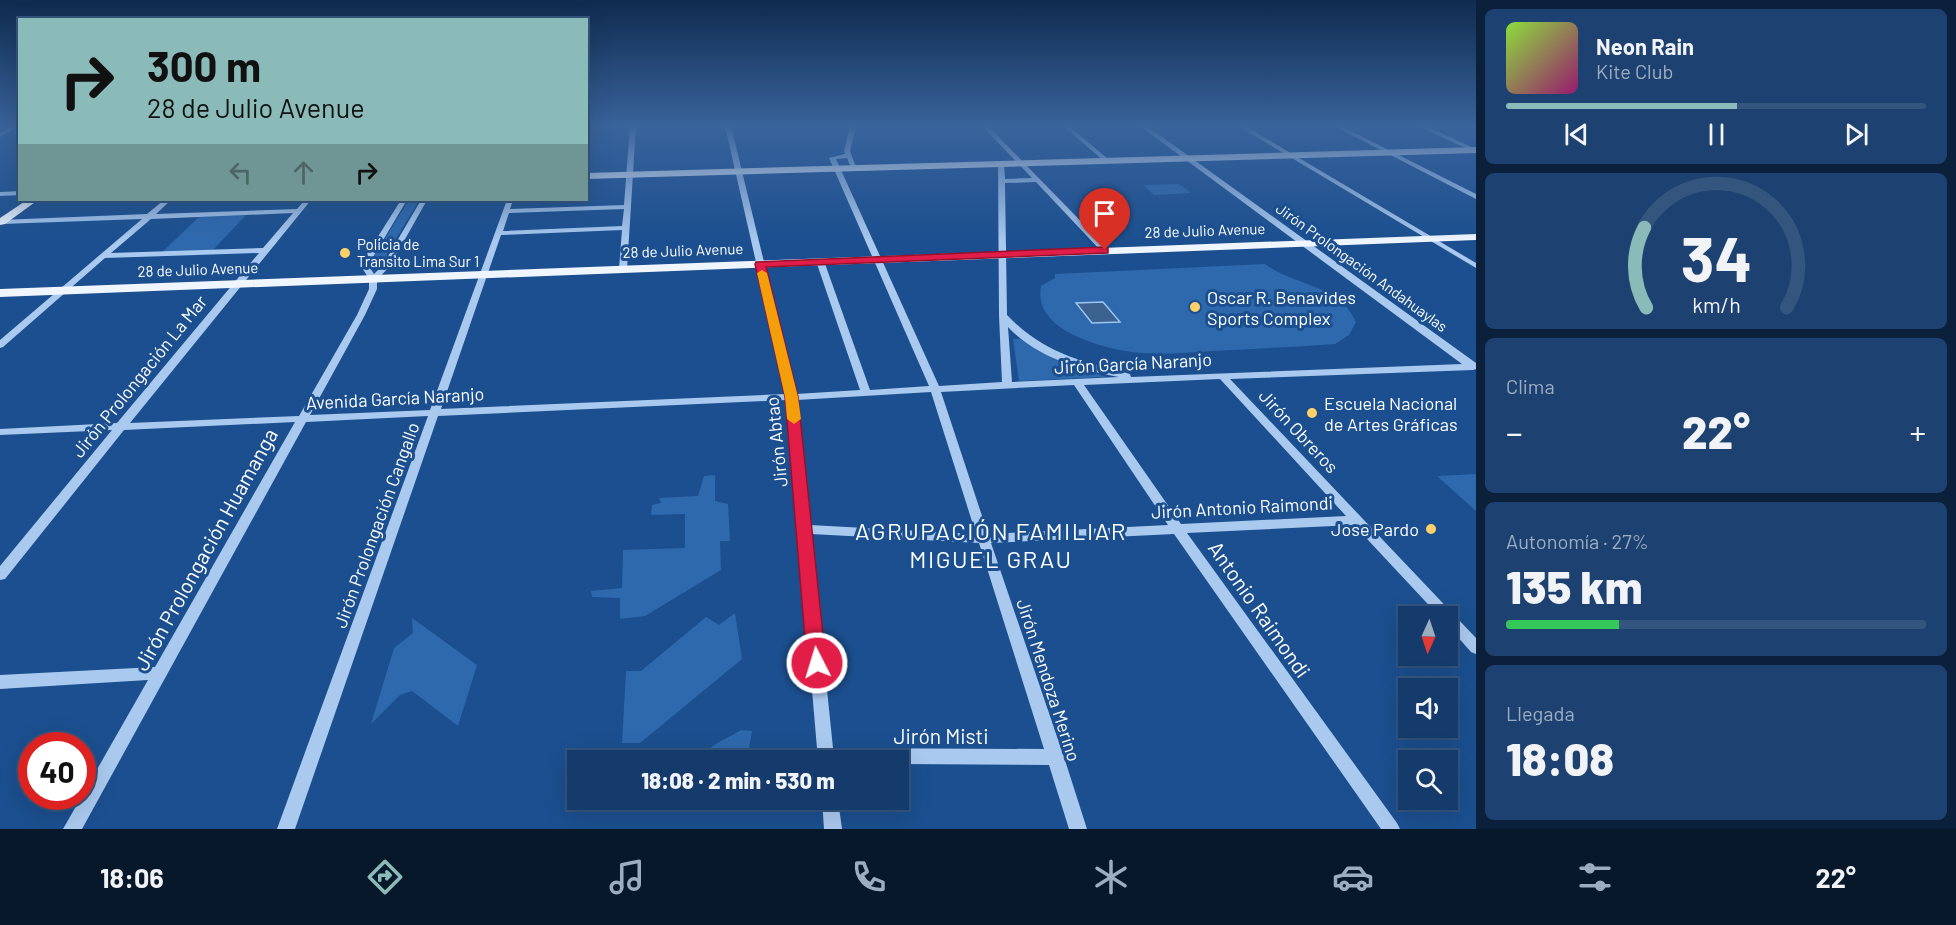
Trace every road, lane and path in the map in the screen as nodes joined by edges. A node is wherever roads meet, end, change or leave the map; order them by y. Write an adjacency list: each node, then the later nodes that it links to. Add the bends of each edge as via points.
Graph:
1 (631, 165): 13 (street)
2 (738, 165): 12 (street, Jirón Abtao)
3 (835, 165): 11 (street)
4 (939, 165): 10 (main road)
5 (1001, 165): 16 (street)
6 (1022, 165): 15 (street)
7 (1196, 165): 36 (street, Jirón Prolongación Andahuaylas)
8 (1306, 165): 35 (street)
9 (1413, 165): 19 (street)
10 (854, 167): 11 (main road)
11 (836, 168): 12 (main road); 41 (street, Jirón Mendoza Merino)
12 (740, 171): 13 (main road); 43 (street, Jirón Abtao)
13 (630, 174): 14 (main road); 27 (street)
14 (588, 176)
15 (1038, 180): 16 (street); 38 (street)
16 (1001, 181): 39 (street)
17 (18, 193): 18 (street)
18 (0, 194)
19 (1476, 197)
20 (18, 200): 30 (main road)
21 (31, 201): 30 (main road)
22 (167, 201): 31 (street)
23 (307, 201): 28 (street, Jirón Prolongación La Mar)
24 (403, 201): 48 (street, via 366,262)
25 (423, 201): 48 (street, Jirón Prolongación Huamanga)
26 (510, 201): 29 (street, Jirón Prolongación Cangallo)
27 (628, 207): 29 (street); 32 (street)
28 (298, 211): 31 (street); 37 (street, Jirón Prolongación La Mar)
29 (506, 211): 33 (street, Jirón Prolongación Cangallo)
30 (1, 217): 31 (street)
31 (148, 217): 40 (street)
32 (626, 228): 33 (street); 45 (street)
33 (497, 233): 46 (street, Jirón Prolongación Cangallo)
34 (1476, 237): 35 (main road, 28 de Julio Avenue)
35 (1430, 239): 36 (main road, 28 de Julio Avenue); 44 (street)
36 (1304, 243): 38 (main road, 28 de Julio Avenue); 53 (street, Jirón Prolongación Andahuaylas)
37 (265, 250): 40 (street); 47 (street, Jirón Prolongación La Mar)
38 (1105, 250): 39 (main road, 28 de Julio Avenue)
39 (1002, 254): 41 (main road, 28 de Julio Avenue); 51 (street)
40 (103, 256): 49 (street)
41 (876, 259): 42 (main road, 28 de Julio Avenue); 58 (street, Jirón Mendoza Merino)
42 (820, 261): 43 (main road, 28 de Julio Avenue); 59 (street)
43 (760, 264): 45 (main road, 28 de Julio Avenue); 60 (street, Jirón Abtao)
44 (1476, 266)
45 (623, 269): 46 (main road, 28 de Julio Avenue)
46 (482, 274): 48 (main road, 28 de Julio Avenue); 61 (street, Jirón Prolongación Cangallo)
47 (237, 284): 48 (main road, 28 de Julio Avenue); 49 (main road, 28 de Julio Avenue); 63 (street, Jirón Prolongación La Mar)
48 (373, 284): 62 (street, Jirón Prolongación Huamanga)
49 (62, 291): 50 (main road, 28 de Julio Avenue); 52 (street)
50 (0, 293)
51 (1003, 316): 55 (street, via 1026,339 1064,359); 57 (street)
52 (0, 345)
53 (1475, 367): 54 (street, Jirón García Naranjo)
54 (1222, 376): 55 (street, Jirón García Naranjo); 65 (street, Jirón Obreros)
55 (1146, 379): 56 (street, Jirón García Naranjo)
56 (1077, 382): 57 (street, Jirón García Naranjo); 67 (street, Antonio Raimondi)
57 (1007, 385): 58 (street, Jirón García Naranjo)
58 (935, 389): 59 (street, Jirón García Naranjo); 68 (street, Jirón Mendoza Merino)
59 (866, 393): 60 (street, Jirón García Naranjo)
60 (792, 397): 61 (street, Avenida García Naranjo); 66 (street, Jirón Abtao)
61 (435, 413): 62 (street, Avenida García Naranjo); 80 (street, Jirón Prolongación Cangallo)
62 (302, 419): 63 (street, Avenida García Naranjo); 73 (street, Jirón Prolongación Huamanga)
63 (121, 427): 64 (street, Avenida García Naranjo); 69 (street, Jirón Prolongación La Mar)
64 (0, 432)
65 (1358, 520): 67 (street, Jirón Antonio Raimondi); 70 (street, Jirón Obreros)
66 (804, 529): 68 (street, Jirón Antonio Raimondi); 75 (street, Jirón Abtao)
67 (1178, 530): 68 (street, Jirón Antonio Raimondi); 83 (street, Antonio Raimondi)
68 (983, 539): 76 (street, Jirón Mendoza Merino)
69 (0, 575)
70 (1437, 606)
71 (1458, 629): 72 (street, Jirón Obreros)
72 (1476, 648)
73 (160, 673): 74 (street); 79 (street, Jirón Prolongación Huamanga)
74 (0, 682)
75 (825, 750)
76 (1056, 757): 77 (street, Jirón Misti); 82 (street, Jirón Mendoza Merino)
77 (909, 758)
78 (831, 810): 81 (street)
79 (72, 829)
80 (286, 829)
81 (833, 829)
82 (1078, 829)
83 (1390, 829)

